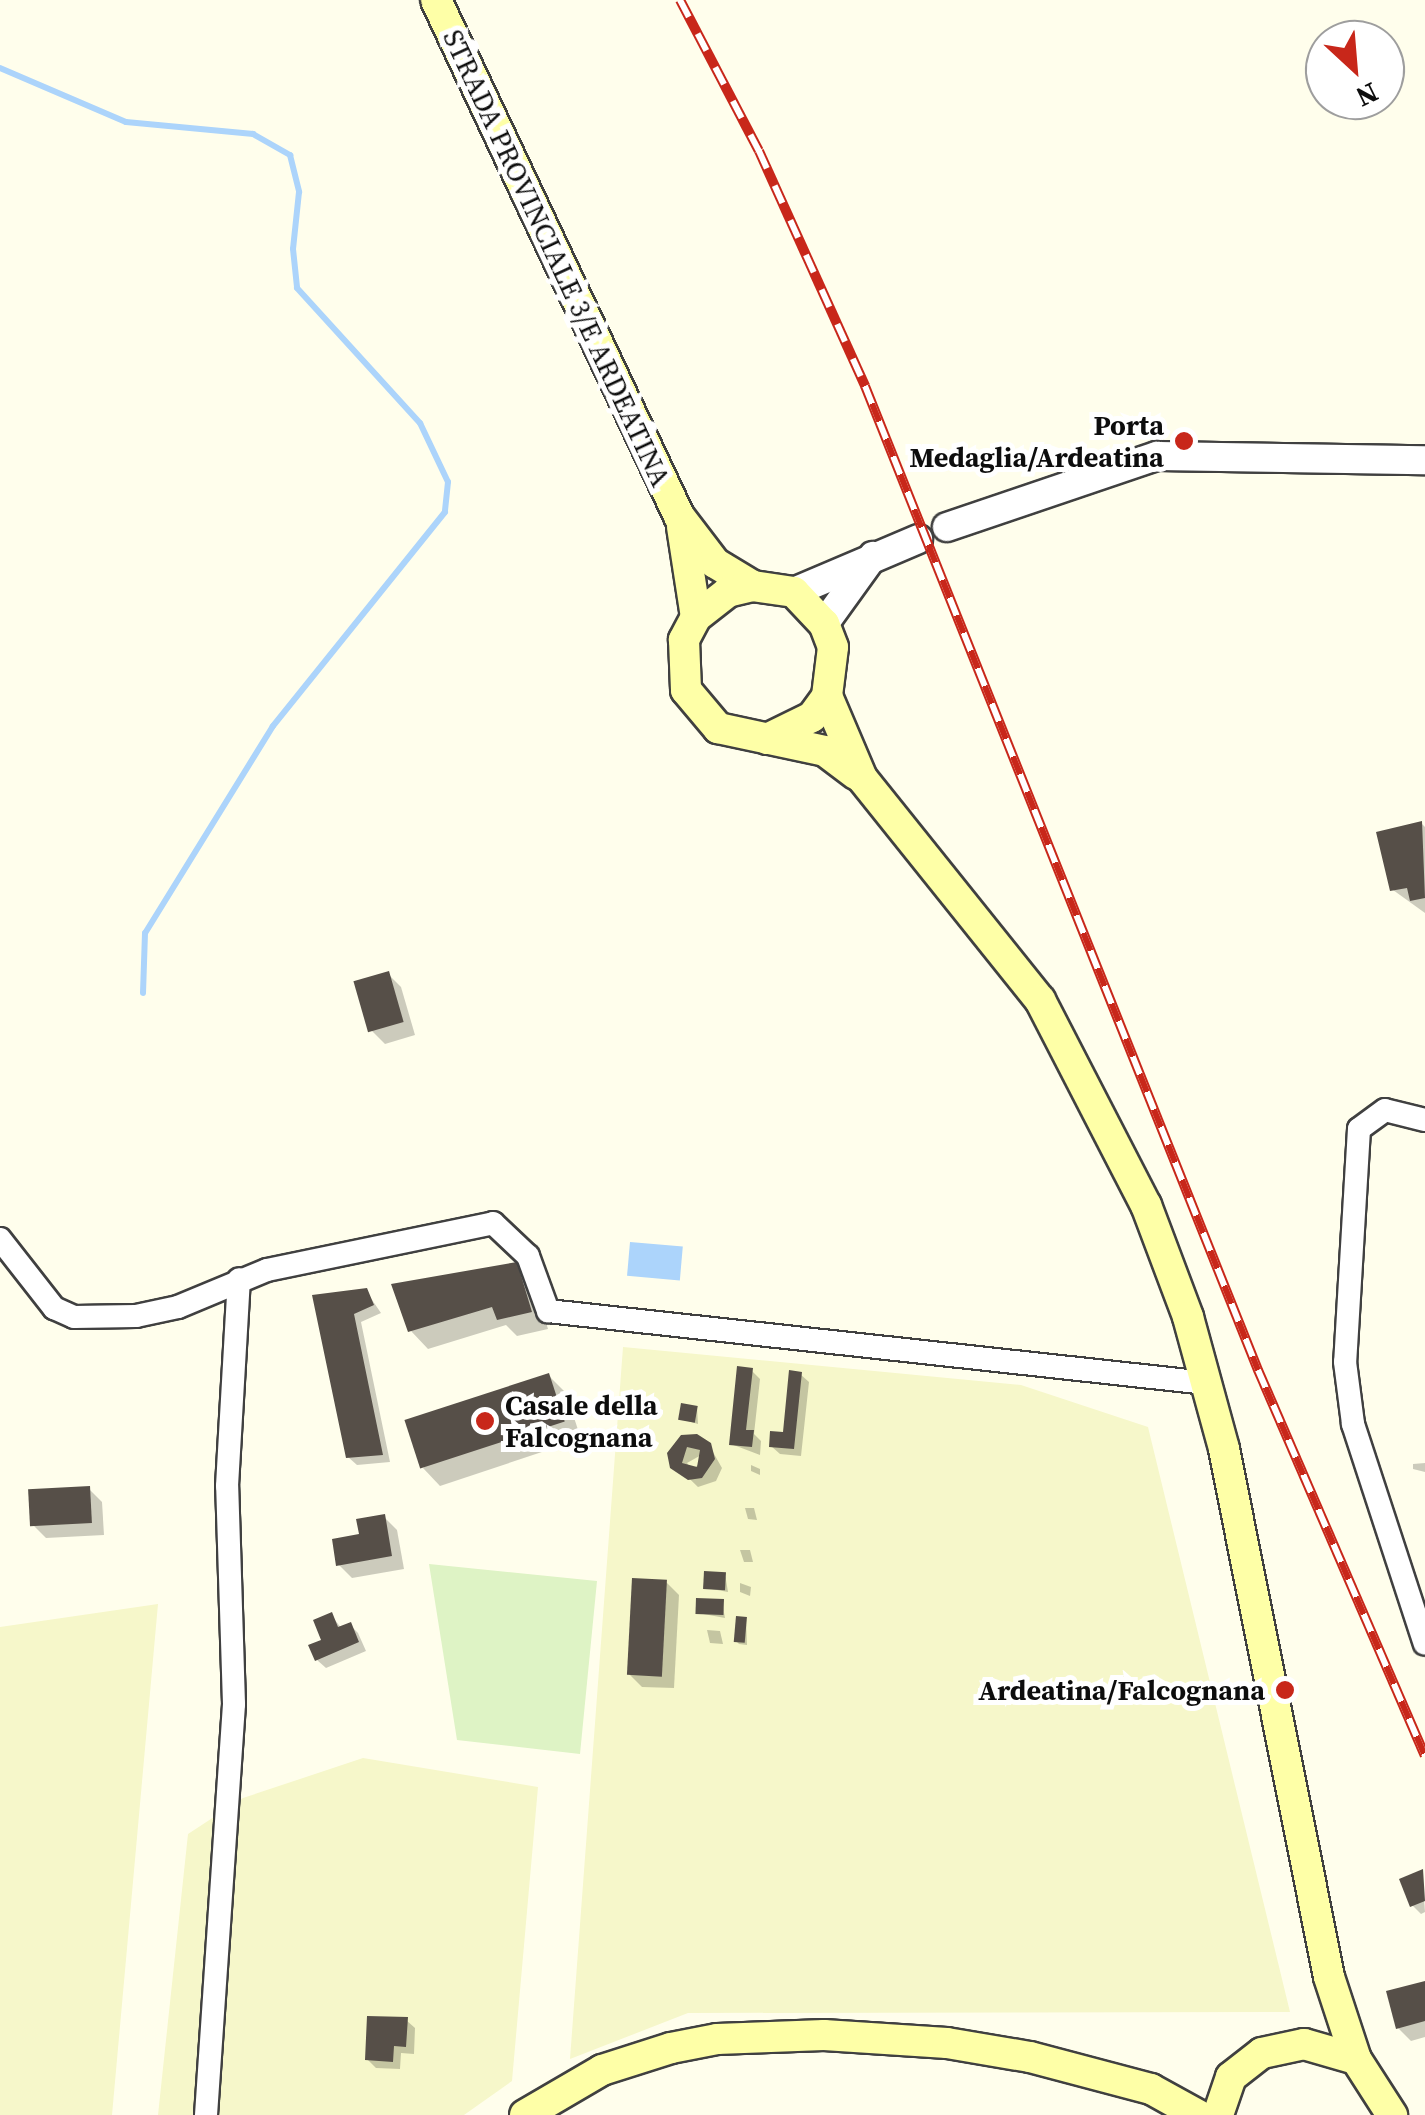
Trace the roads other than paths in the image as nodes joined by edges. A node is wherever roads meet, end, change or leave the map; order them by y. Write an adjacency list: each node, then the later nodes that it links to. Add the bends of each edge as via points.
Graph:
1 (436, 0): 3 (main road, STRADA PROVINCIALE 3/E ARDEATINA)
2 (1425, 460): 4 (street, via 1157,456)
3 (679, 516): 7 (main road, STRADA PROVINCIALE 3/E ARDEATINA, via 715,563); 9 (main road, STRADA PROVINCIALE 3/E ARDEATINA)
4 (947, 527)
5 (918, 538): 6 (street)
6 (874, 556): 8 (street); 10 (street)
7 (753, 586): 8 (main road, STRADA PROVINCIALE 3/E ARDEATINA); 9 (main road, via 728,592)
8 (794, 592): 10 (main road)
9 (696, 618): 12 (main road, STRADA PROVINCIALE 3/E ARDEATINA, via 684,640 686,690 718,728)
10 (824, 624): 11 (main road, STRADA PROVINCIALE 3/E ARDEATINA, via 833,647)
11 (827, 696): 12 (main road, via 802,724); 13 (main road, STRADA PROVINCIALE 3/E ARDEATINA)
12 (767, 738): 13 (main road, STRADA PROVINCIALE 3/E ARDEATINA, via 824,751)
13 (862, 778): 17 (main road, STRADA PROVINCIALE 3/E ARDEATINA, via 1016,968 1078,1064 1146,1205)
14 (1425, 1120): 18 (street, via 1385,1110 1358,1130 1346,1362 1352,1424)
15 (0, 1239): 16 (street, via 46,1300 74,1316 159,1313)
16 (239, 1279): 17 (street, via 493,1223 528,1256 548,1311); 24 (street, via 227,1486 234,1704)
17 (1207, 1383): 19 (main road, STRADA PROVINCIALE 3/E ARDEATINA)
18 (1425, 1644)
19 (1329, 1977): 20 (main road, STRADA PROVINCIALE 3/E ARDEATINA, via 1323,2012); 21 (main road, STRADA PROVINCIALE 3/E ARDEATINA)
20 (1304, 2044): 21 (main road); 22 (main road, via 1262,2054)
21 (1356, 2058): 28 (main road, STRADA PROVINCIALE 3/E ARDEATINA)
22 (1231, 2077): 23 (main road, via 1198,2088); 27 (main road)
23 (1151, 2089): 25 (main road, via 947,2043 744,2037 630,2060); 26 (main road)
24 (206, 2115)
25 (525, 2115)
26 (1198, 2115)
27 (1218, 2115)
28 (1392, 2115)

